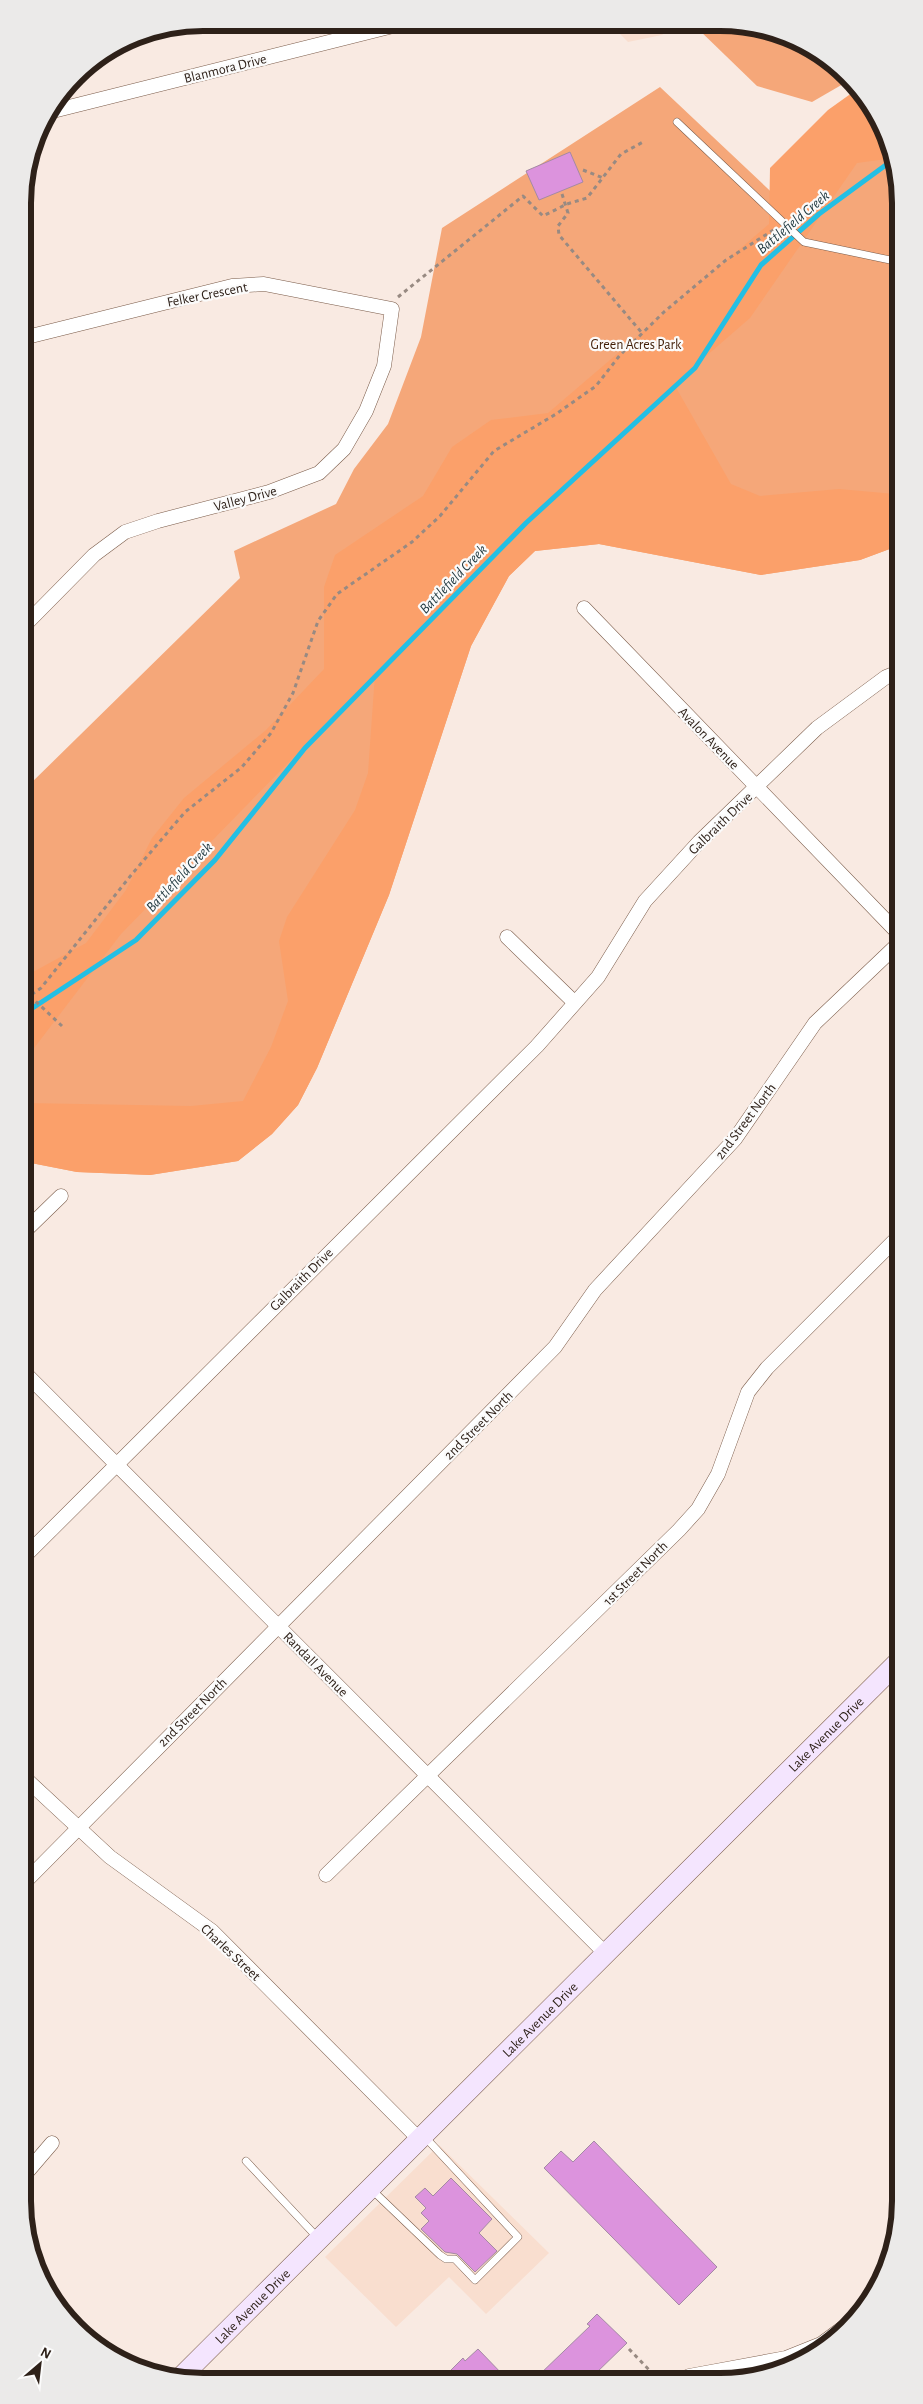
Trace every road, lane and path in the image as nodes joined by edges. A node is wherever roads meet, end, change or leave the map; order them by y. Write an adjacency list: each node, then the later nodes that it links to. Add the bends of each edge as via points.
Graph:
1 (350, 31): 2 (street, Blanmora Drive)
2 (59, 109)
3 (677, 122): 9 (lane)
4 (643, 142): 6 (path, via 621,154)
5 (583, 170): 6 (path)
6 (603, 178): 8 (path, via 587,198)
7 (562, 194): 8 (path)
8 (567, 204): 11 (path, via 543,216 523,196 395,299); 12 (path, via 568,213 558,226 559,235)
9 (786, 226): 10 (lane, via 804,242); 12 (path, via 726,260)
10 (892, 260)
11 (392, 309): 13 (street, Felker Crescent, via 264,284 232,286); 15 (street, Valley Drive, via 384,366 366,411 344,449 319,473 269,492 158,520 125,532 94,555)
12 (642, 333): 21 (path, via 620,354 596,386 494,450 440,516 412,542 337,594 318,621 293,693 271,733 242,767 185,812 68,956)
13 (32, 336)
14 (584, 608): 17 (street, Avalon Avenue)
15 (32, 618)
16 (892, 675): 17 (street, Galbraith Drive, via 817,728)
17 (757, 788): 18 (street, Avalon Avenue); 23 (street, Galbraith Drive, via 645,901 598,977)
18 (892, 926)
19 (507, 937): 23 (street)
20 (892, 949): 31 (street, 2nd Street North, via 815,1024 735,1139 595,1290 555,1346)
21 (32, 995)
22 (32, 997): 24 (path)
23 (574, 1002): 29 (street, Galbraith Drive, via 537,1046)
24 (62, 1026)
25 (61, 1196): 26 (street)
26 (31, 1225)
27 (891, 1244): 33 (street, 1st Street North, via 773,1362 748,1392 718,1474 698,1509)
28 (31, 1379): 29 (street, Randall Avenue)
29 (115, 1463): 30 (street, Galbraith Drive); 31 (street, Randall Avenue)
30 (31, 1550)
31 (278, 1625): 33 (street, Randall Avenue); 35 (street, 2nd Street North)
32 (891, 1669): 38 (street, Lake Avenue Drive)
33 (428, 1777): 37 (street, 1st Street North); 38 (street, Randall Avenue)
34 (31, 1784): 35 (street, Charles Street)
35 (78, 1828): 36 (street, 2nd Street North); 39 (street, Charles Street, via 110,1857 212,1931)
36 (31, 1875)
37 (326, 1875)
38 (606, 1954): 39 (street, Lake Avenue Drive)
39 (422, 2138): 43 (street, Lake Avenue Drive); 43 (lane, via 518,2237 475,2280 455,2259 440,2255)
40 (52, 2143): 42 (street)
41 (246, 2161): 44 (lane)
42 (31, 2167)
43 (371, 2188): 44 (street, Lake Avenue Drive)
44 (319, 2240): 47 (street, Lake Avenue Drive)
45 (629, 2349): 48 (path)
46 (802, 2352): 49 (street, via 786,2358)
47 (187, 2372)
48 (653, 2373)
49 (705, 2373)

